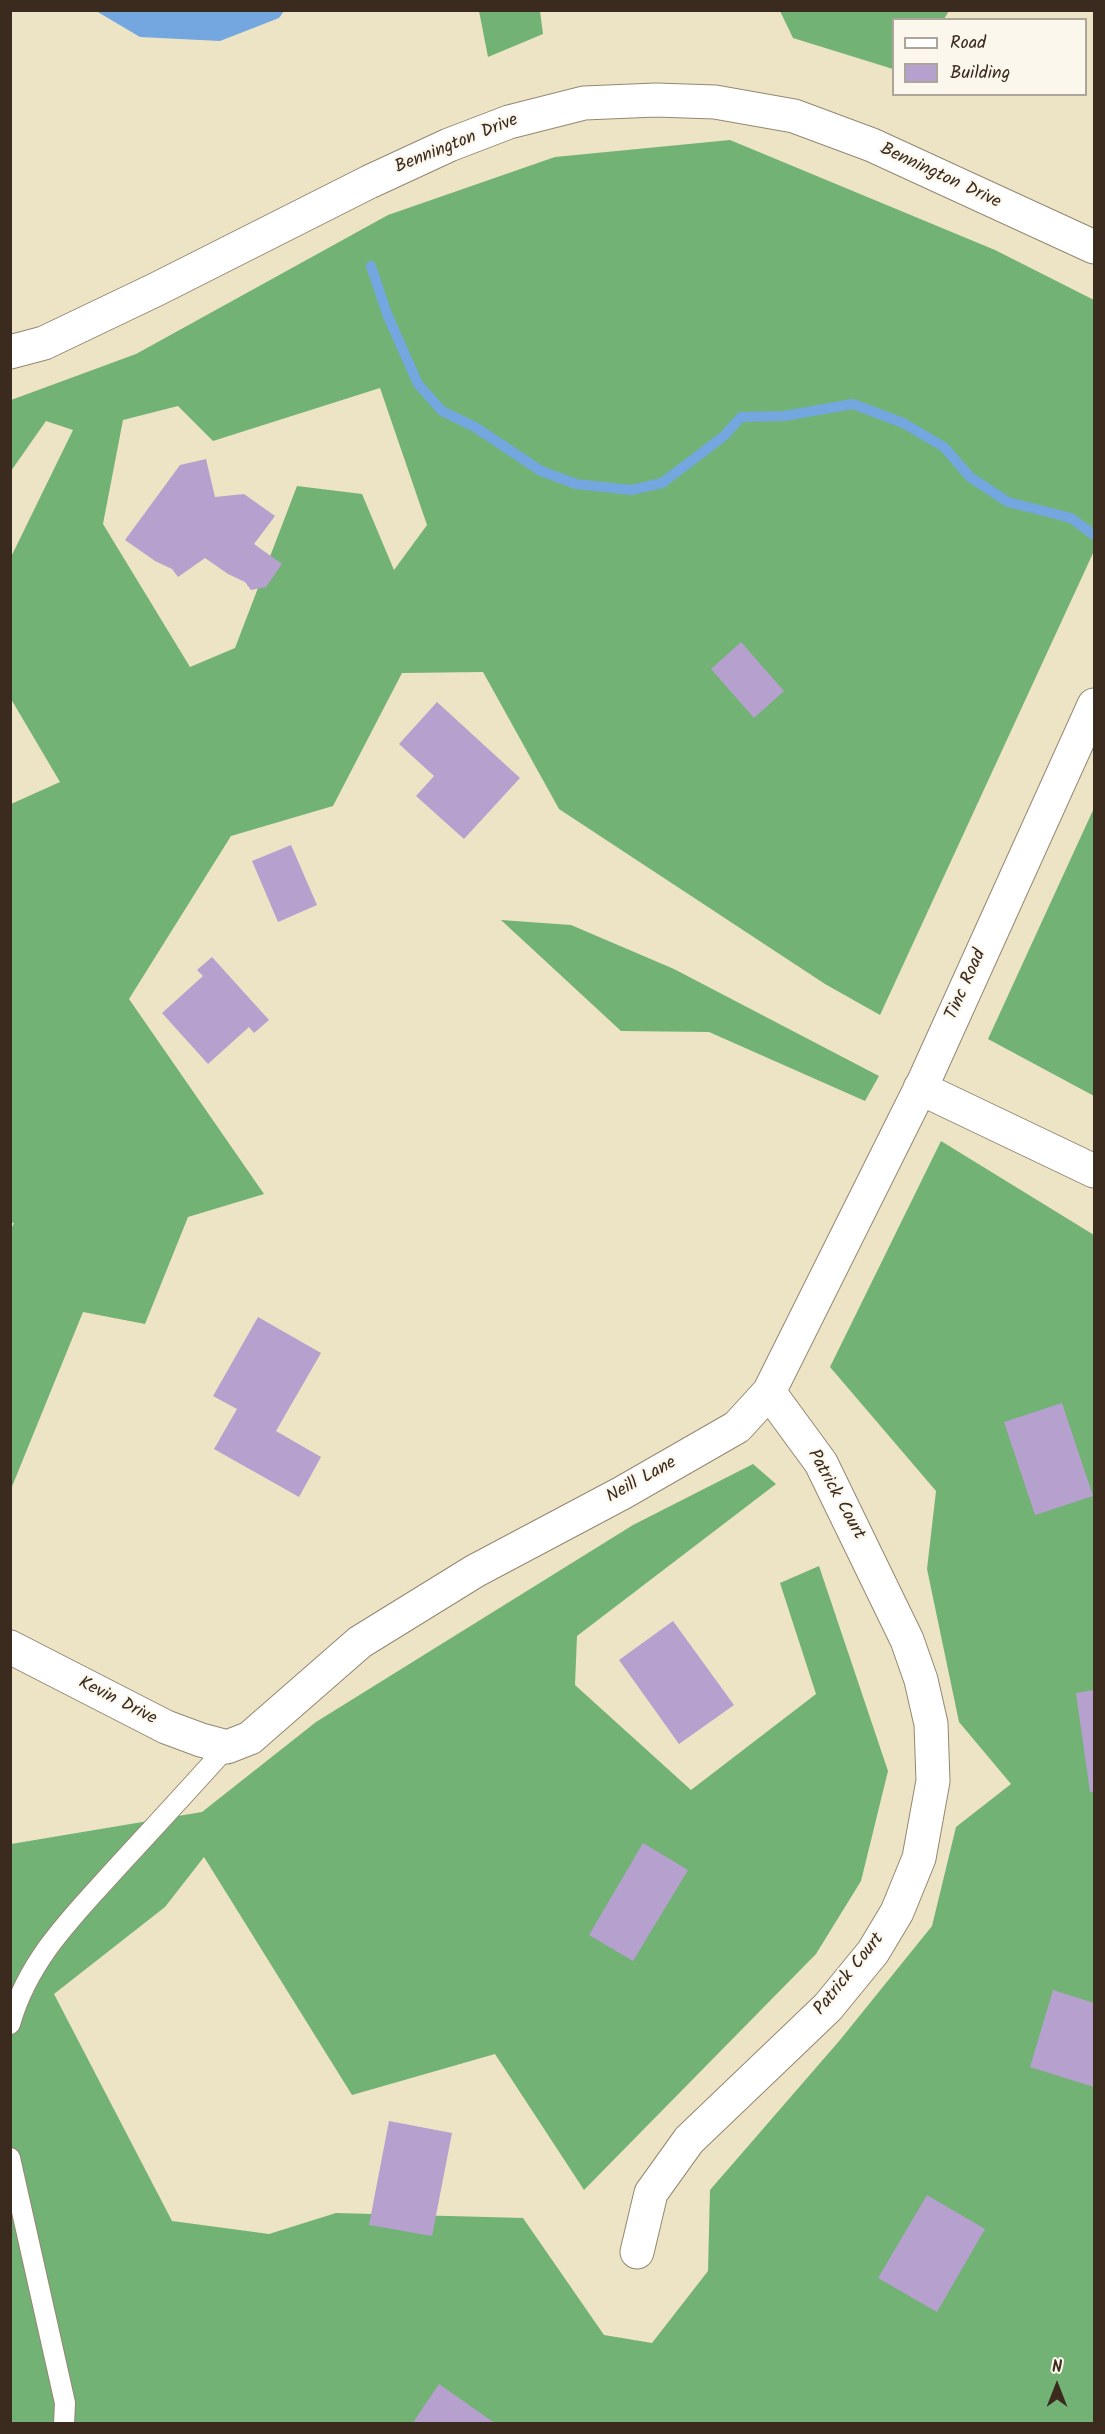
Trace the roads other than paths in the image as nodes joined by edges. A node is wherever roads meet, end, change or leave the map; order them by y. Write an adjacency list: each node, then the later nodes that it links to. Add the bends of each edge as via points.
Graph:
1 (1095, 247): 2 (street, Bennington Drive, via 872,145 794,116 715,102 584,103 509,122 449,145 44,343)
2 (10, 352)
3 (1095, 705): 4 (street, Tinc Road)
4 (920, 1088): 5 (street); 6 (street, Neill Lane)
5 (1095, 1172)
6 (769, 1392): 8 (street, Neill Lane, via 737,1427 475,1571 360,1642 250,1738); 11 (street, Patrick Court, via 821,1463 907,1640 931,1724 933,1781 919,1858 897,1912 873,1952 828,2007 689,2140 651,2193)
7 (10, 1647): 8 (street, Kevin Drive, via 166,1727)
8 (227, 1747): 9 (lane, via 67,1923 36,1963)
9 (10, 2024)
10 (10, 2158): 12 (lane, via 65,2403)
11 (637, 2252)
12 (64, 2424)

